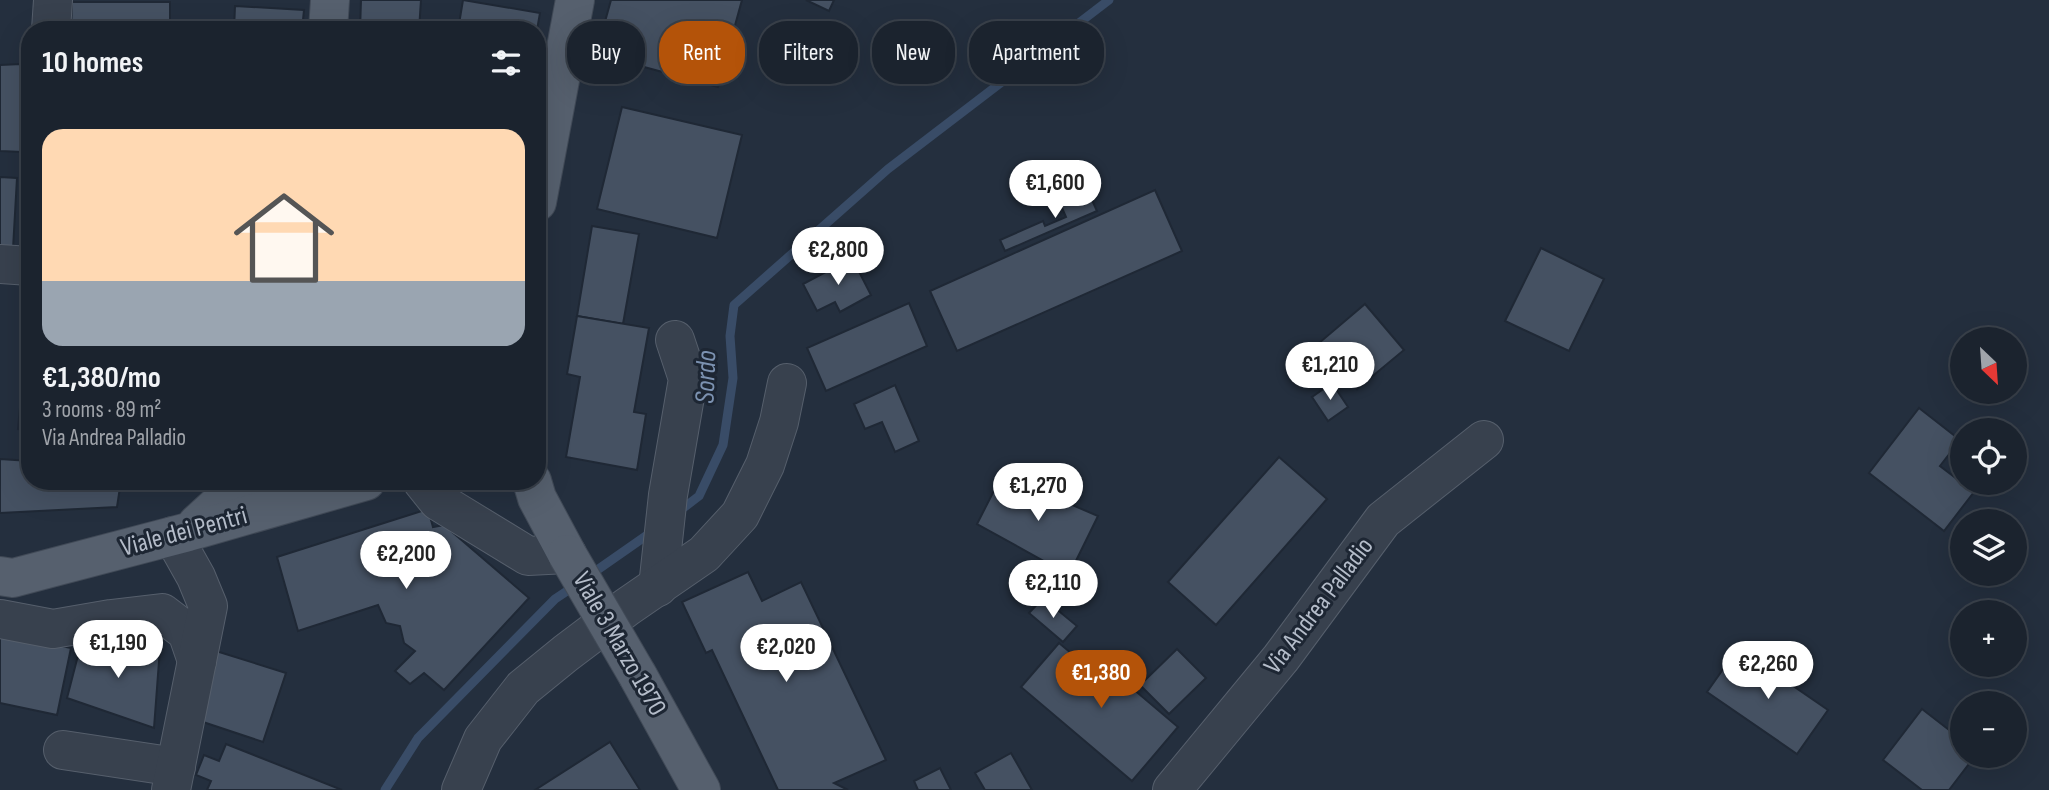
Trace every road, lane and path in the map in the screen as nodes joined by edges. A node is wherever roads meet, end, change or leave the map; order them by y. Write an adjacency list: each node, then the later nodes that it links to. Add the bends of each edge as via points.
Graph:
1 (52, 0): 4 (street)
2 (330, 0): 5 (main road)
3 (575, 0): 6 (main road)
4 (51, 21)
5 (329, 21)
6 (546, 154)
7 (0, 264): 8 (street)
8 (21, 265)
9 (675, 340): 18 (street, via 688,379)
10 (787, 383): 18 (street, via 765,465 740,515 704,554)
11 (1484, 440): 27 (street, Via Andrea Palladio, via 1383,520 1281,658)
12 (233, 490): 16 (main road)
13 (334, 490): 16 (main road, Viale dei Pentri)
14 (429, 490): 17 (street, via 438,501 528,556)
15 (534, 490): 17 (main road, Viale 3 Marzo 1970)
16 (180, 534): 19 (main road, Viale dei Pentri); 21 (street, via 208,606)
17 (567, 554): 26 (main road, Viale 3 Marzo 1970, bridge)
18 (659, 572): 25 (street, via 607,622 523,688 483,739)
19 (4, 578)
20 (0, 619): 21 (street, via 52,629 162,613 187,632)
21 (197, 662): 24 (street)
22 (63, 750): 23 (street)
23 (128, 776): 24 (street)
24 (173, 778)
25 (461, 790)
26 (701, 790)
27 (1172, 790)

